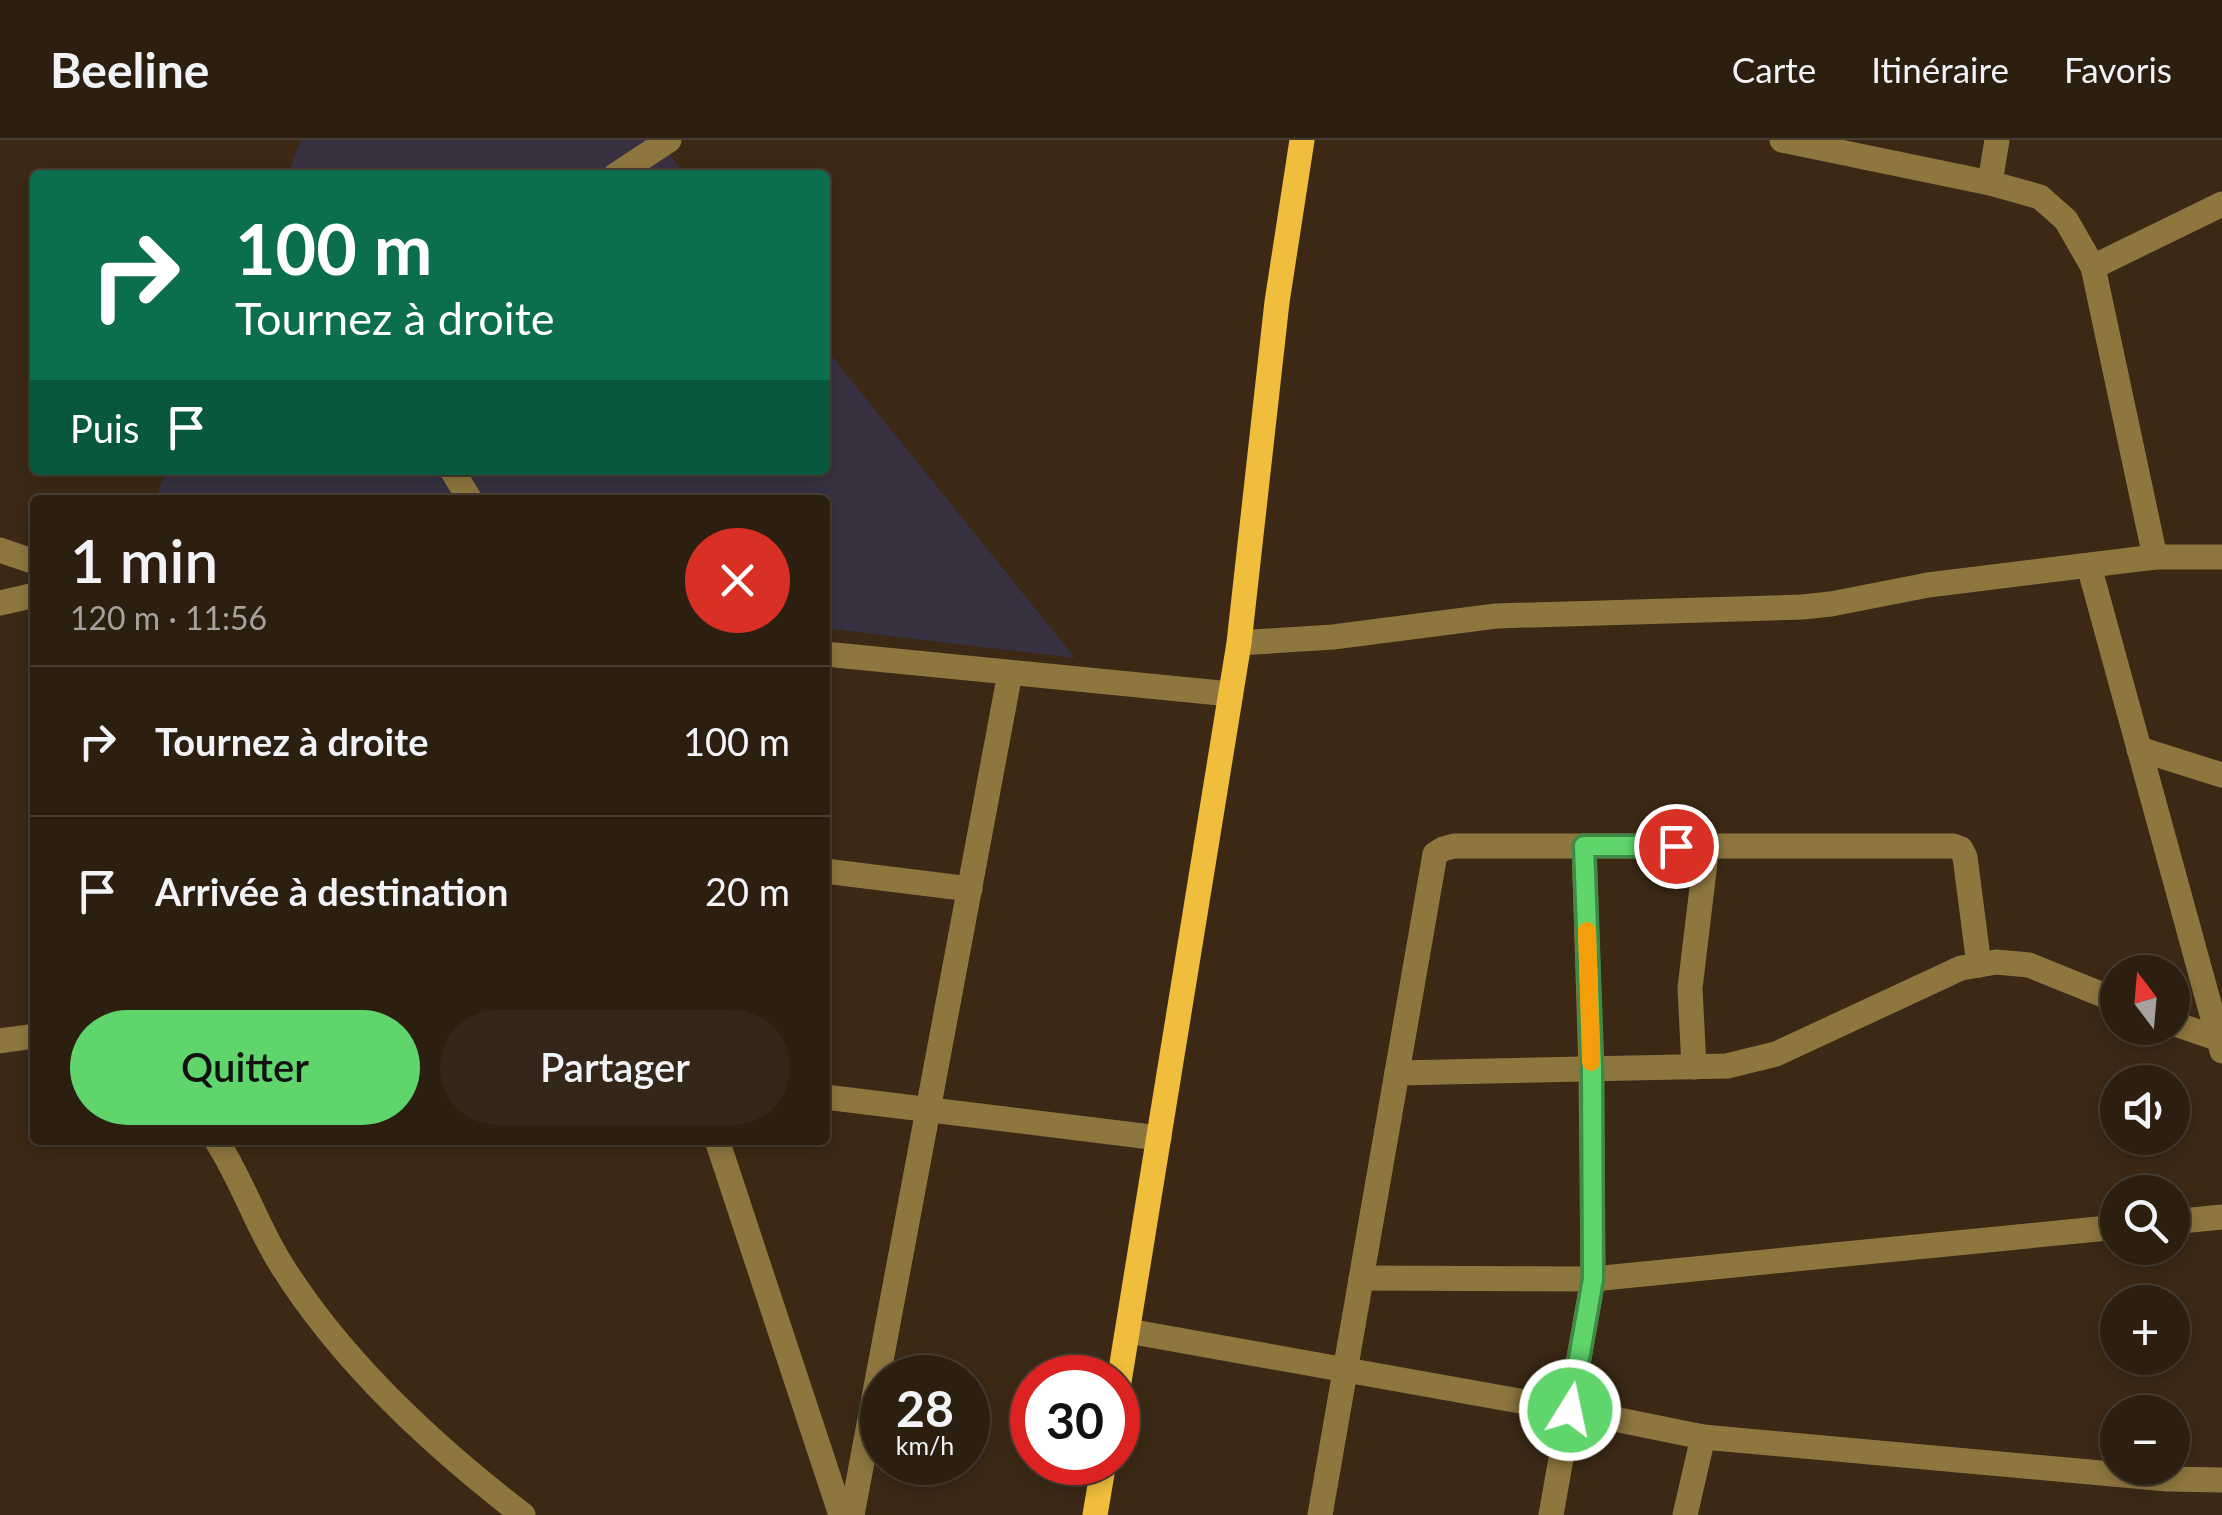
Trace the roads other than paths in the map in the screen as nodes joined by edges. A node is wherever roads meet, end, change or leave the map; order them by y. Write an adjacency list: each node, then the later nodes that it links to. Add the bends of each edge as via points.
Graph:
1 (669, 140): 5 (street)
2 (1302, 140): 16 (main road)
3 (1785, 140): 6 (street)
4 (1997, 140): 6 (street)
5 (624, 170)
6 (1990, 183): 8 (street, via 2040,197 2066,220)
7 (2222, 204): 8 (street)
8 (2094, 267): 10 (street)
9 (0, 550): 12 (street)
10 (2155, 557): 11 (street); 13 (street)
11 (2222, 557)
12 (30, 560)
13 (2089, 566): 16 (street, via 1802,608 1496,616); 20 (street)
14 (30, 596): 15 (street)
15 (0, 603)
16 (1239, 643): 19 (main road)
17 (830, 654): 18 (street)
18 (1010, 672): 19 (street); 25 (street)
19 (1230, 694): 37 (main road)
20 (2139, 749): 21 (street); 31 (street)
21 (2222, 775)
22 (1584, 846): 23 (street); 33 (street); 34 (street, via 1454,846 1434,854)
23 (1707, 846): 26 (street, via 1961,849); 32 (street, via 1690,988)
24 (830, 872): 25 (street)
25 (970, 890): 36 (street)
26 (1979, 965): 27 (street, via 2029,965); 32 (street, via 1776,1054)
27 (2100, 995)
28 (2190, 1031): 31 (street)
29 (30, 1037): 30 (street)
30 (0, 1041)
31 (2220, 1045)
32 (1694, 1066): 33 (street)
33 (1592, 1068): 34 (street); 44 (street)
34 (1397, 1073): 43 (street)
35 (830, 1097): 36 (street)
36 (928, 1109): 37 (street); 54 (street)
37 (1159, 1138): 45 (main road)
38 (219, 1145): 52 (street, via 282,1266 348,1355 415,1424)
39 (720, 1145): 53 (street)
40 (2222, 1217): 41 (street)
41 (2190, 1220)
42 (2100, 1229): 44 (street)
43 (1361, 1278): 44 (street); 47 (street)
44 (1593, 1279): 48 (street)
45 (1128, 1331): 46 (main road); 47 (street)
46 (1124, 1355)
47 (1345, 1370): 48 (street); 56 (street)
48 (1570, 1410): 49 (street); 57 (street)
49 (1703, 1437): 50 (street); 58 (street)
50 (2222, 1480)
51 (1100, 1485): 55 (main road)
52 (523, 1515)
53 (841, 1515)
54 (852, 1515)
55 (1095, 1515)
56 (1320, 1515)
57 (1552, 1515)
58 (1685, 1515)

